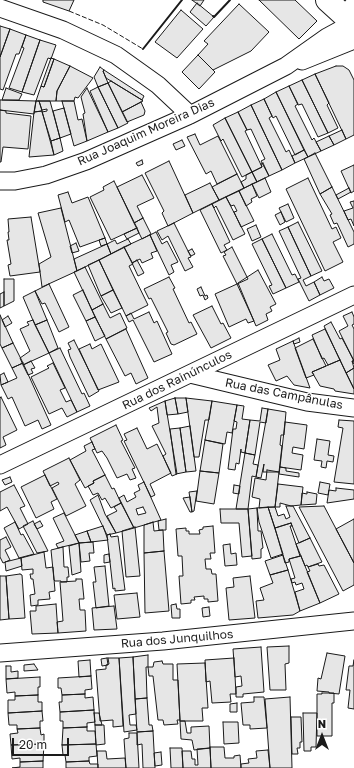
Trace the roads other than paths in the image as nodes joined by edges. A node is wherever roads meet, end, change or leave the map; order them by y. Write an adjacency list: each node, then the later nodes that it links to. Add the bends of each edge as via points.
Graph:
1 (327, 0): 3 (main road)
2 (0, 8): 4 (street, via 63,30 116,55 158,85)
3 (352, 26): 4 (street, Rua Joaquim Moreira Dias, via 327,36 286,66)
4 (190, 115): 5 (street, Rua Joaquim Moreira Dias, via 86,161 46,175)
5 (0, 181)
6 (354, 295): 7 (street, Rua dos Rainúnculos)
7 (190, 374): 8 (street, Rua das Campânulas, via 307,402); 9 (street, Rua dos Rainúnculos)
8 (354, 408)
9 (0, 465)
10 (354, 621): 11 (street, Rua dos Junquilhos, via 163,641)
11 (0, 653)

